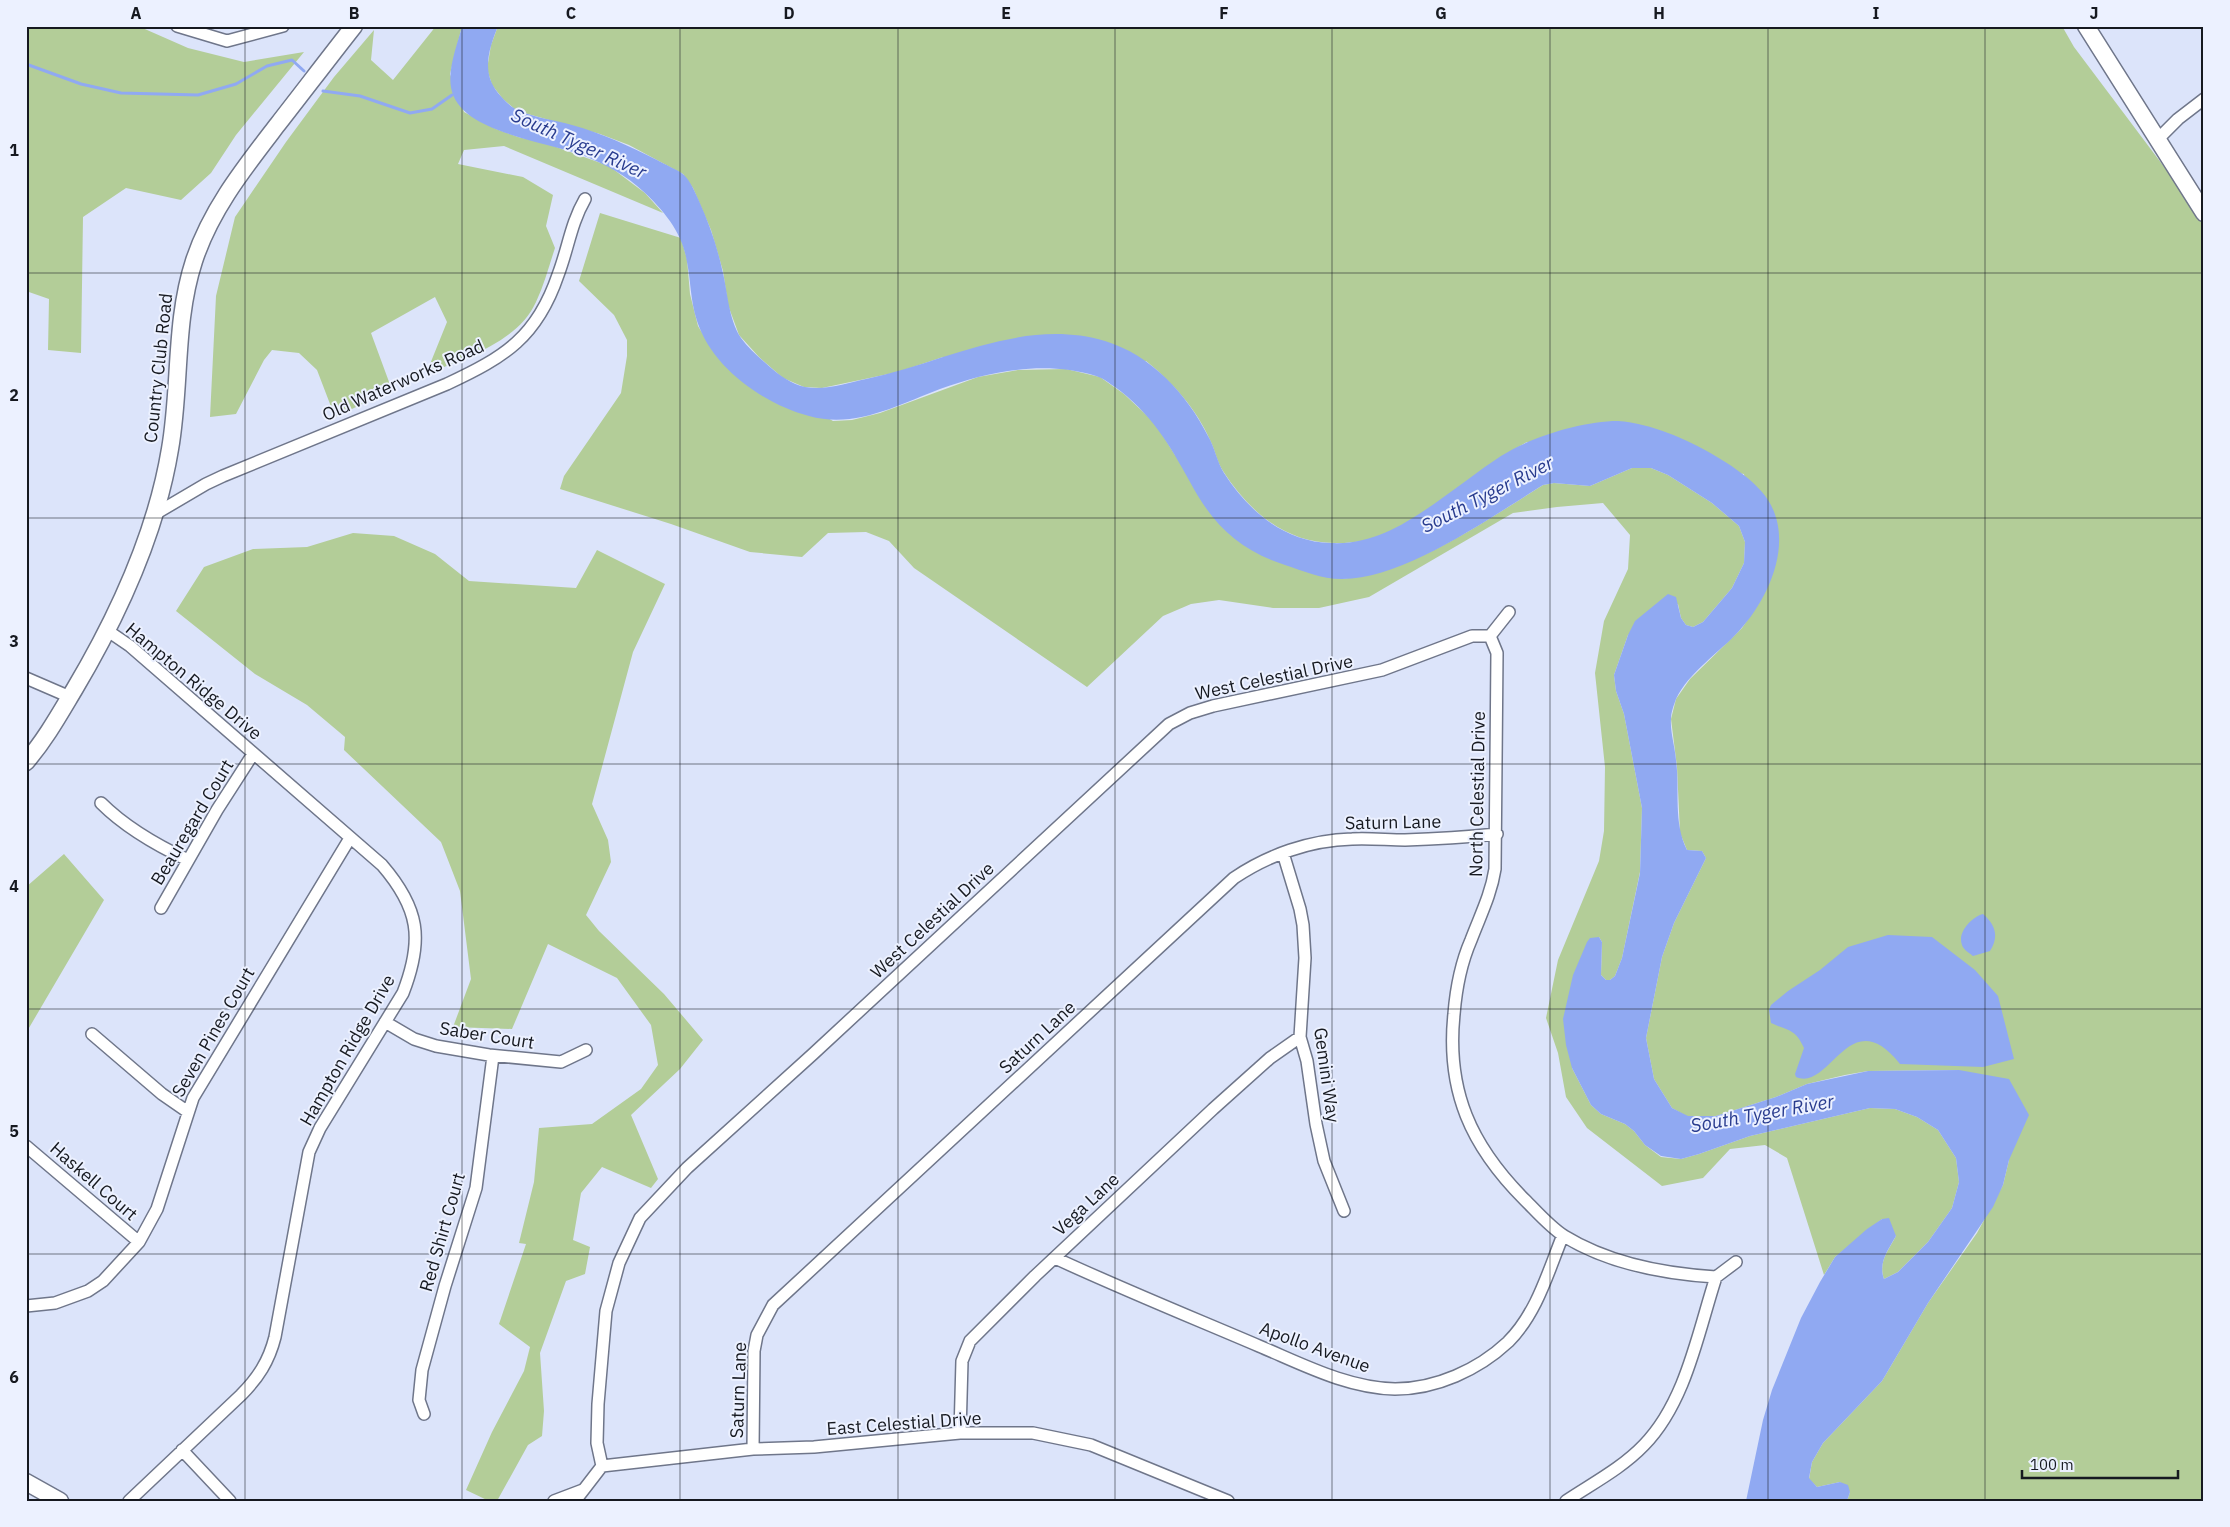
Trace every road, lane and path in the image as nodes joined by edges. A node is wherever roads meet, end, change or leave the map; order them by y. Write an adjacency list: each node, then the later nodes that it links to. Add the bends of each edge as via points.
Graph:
1 (177, 26): 2 (street, via 227,41)
2 (283, 26)
3 (2086, 26): 6 (street)
4 (353, 27): 9 (street, Country Club Road, via 239,174 217,209 194,259 183,299 170,450)
5 (2204, 99): 6 (street)
6 (2158, 139): 8 (street)
7 (585, 199): 9 (street, Old Waterworks Road, via 571,228 559,275 547,304 530,331 512,347 447,384 206,484)
8 (2204, 214)
9 (155, 514): 11 (street, Country Club Road)
10 (1509, 612): 12 (street)
11 (108, 631): 14 (street, Country Club Road); 15 (street, Hampton Ridge Drive, via 130,646)
12 (1490, 636): 18 (street, North Celestial Drive, via 1497,653); 41 (street, West Celestial Drive, via 1472,636 1382,670 1207,708 1169,724 687,1168 640,1218 618,1263 611,1287 599,1381 597,1443)
13 (26, 678): 14 (street)
14 (70, 697): 16 (street, Country Club Road)
15 (253, 754): 19 (street, Hampton Ridge Drive); 21 (street, Beauregard Court)
16 (26, 762)
17 (100, 803): 21 (street, via 144,838)
18 (1497, 834): 20 (street, Saturn Lane, via 1436,839 1351,839); 31 (street, North Celestial Drive, via 1490,896 1470,942 1456,998 1453,1051 1457,1087 1470,1125 1493,1164 1520,1196)
19 (350, 838): 23 (street, Hampton Ridge Drive, via 382,865 396,882 413,916 416,943 412,969); 28 (street, Seven Pines Court, via 193,1098)
20 (1283, 853): 25 (street, Gemini Way, via 1303,925 1305,958); 39 (street, Saturn Lane, via 1265,859 1234,878 773,1306 761,1327 754,1351)
21 (188, 860): 22 (street, Beauregard Court)
22 (161, 908)
23 (386, 1022): 27 (street, Saber Court, via 414,1039 436,1046); 40 (street, Hampton Ridge Drive, via 320,1128 309,1152 275,1337 267,1361 241,1396)
24 (92, 1034): 28 (street)
25 (1300, 1037): 30 (street, Gemini Way, via 1324,1161); 33 (street, Vega Lane, via 1263,1064)
26 (586, 1050): 27 (street, Saber Court, via 561,1062)
27 (493, 1056): 37 (street, Red Shirt Court, via 476,1188 422,1370 418,1400)
28 (188, 1112): 32 (street, Seven Pines Court, via 158,1209)
29 (26, 1146): 32 (street, Haskell Court)
30 (1344, 1211)
31 (1563, 1235): 33 (street, Apollo Avenue, via 1531,1312 1508,1341 1460,1374 1408,1388 1367,1386 1313,1369); 35 (street, North Celestial Drive, via 1598,1252 1649,1268)
32 (139, 1242): 36 (street, Seven Pines Court, via 103,1281 88,1291 56,1303)
33 (1055, 1258): 38 (street, Vega Lane, via 970,1341 962,1361)
34 (1736, 1262): 35 (street)
35 (1716, 1277): 50 (street, via 1680,1390 1657,1430 1629,1459)
36 (26, 1306)
37 (424, 1414)
38 (960, 1433): 39 (street, East Celestial Drive, via 814,1447); 49 (street, East Celestial Drive, via 1033,1433 1072,1440)
39 (753, 1449): 41 (street, East Celestial Drive)
40 (182, 1450): 45 (street, Hampton Ridge Drive); 46 (street)
41 (602, 1466): 43 (street)
42 (26, 1482): 44 (street)
43 (583, 1490): 47 (street); 48 (street)
44 (60, 1501)
45 (129, 1501)
46 (230, 1501)
47 (554, 1501)
48 (575, 1501)
49 (1228, 1501)
50 (1566, 1501)

